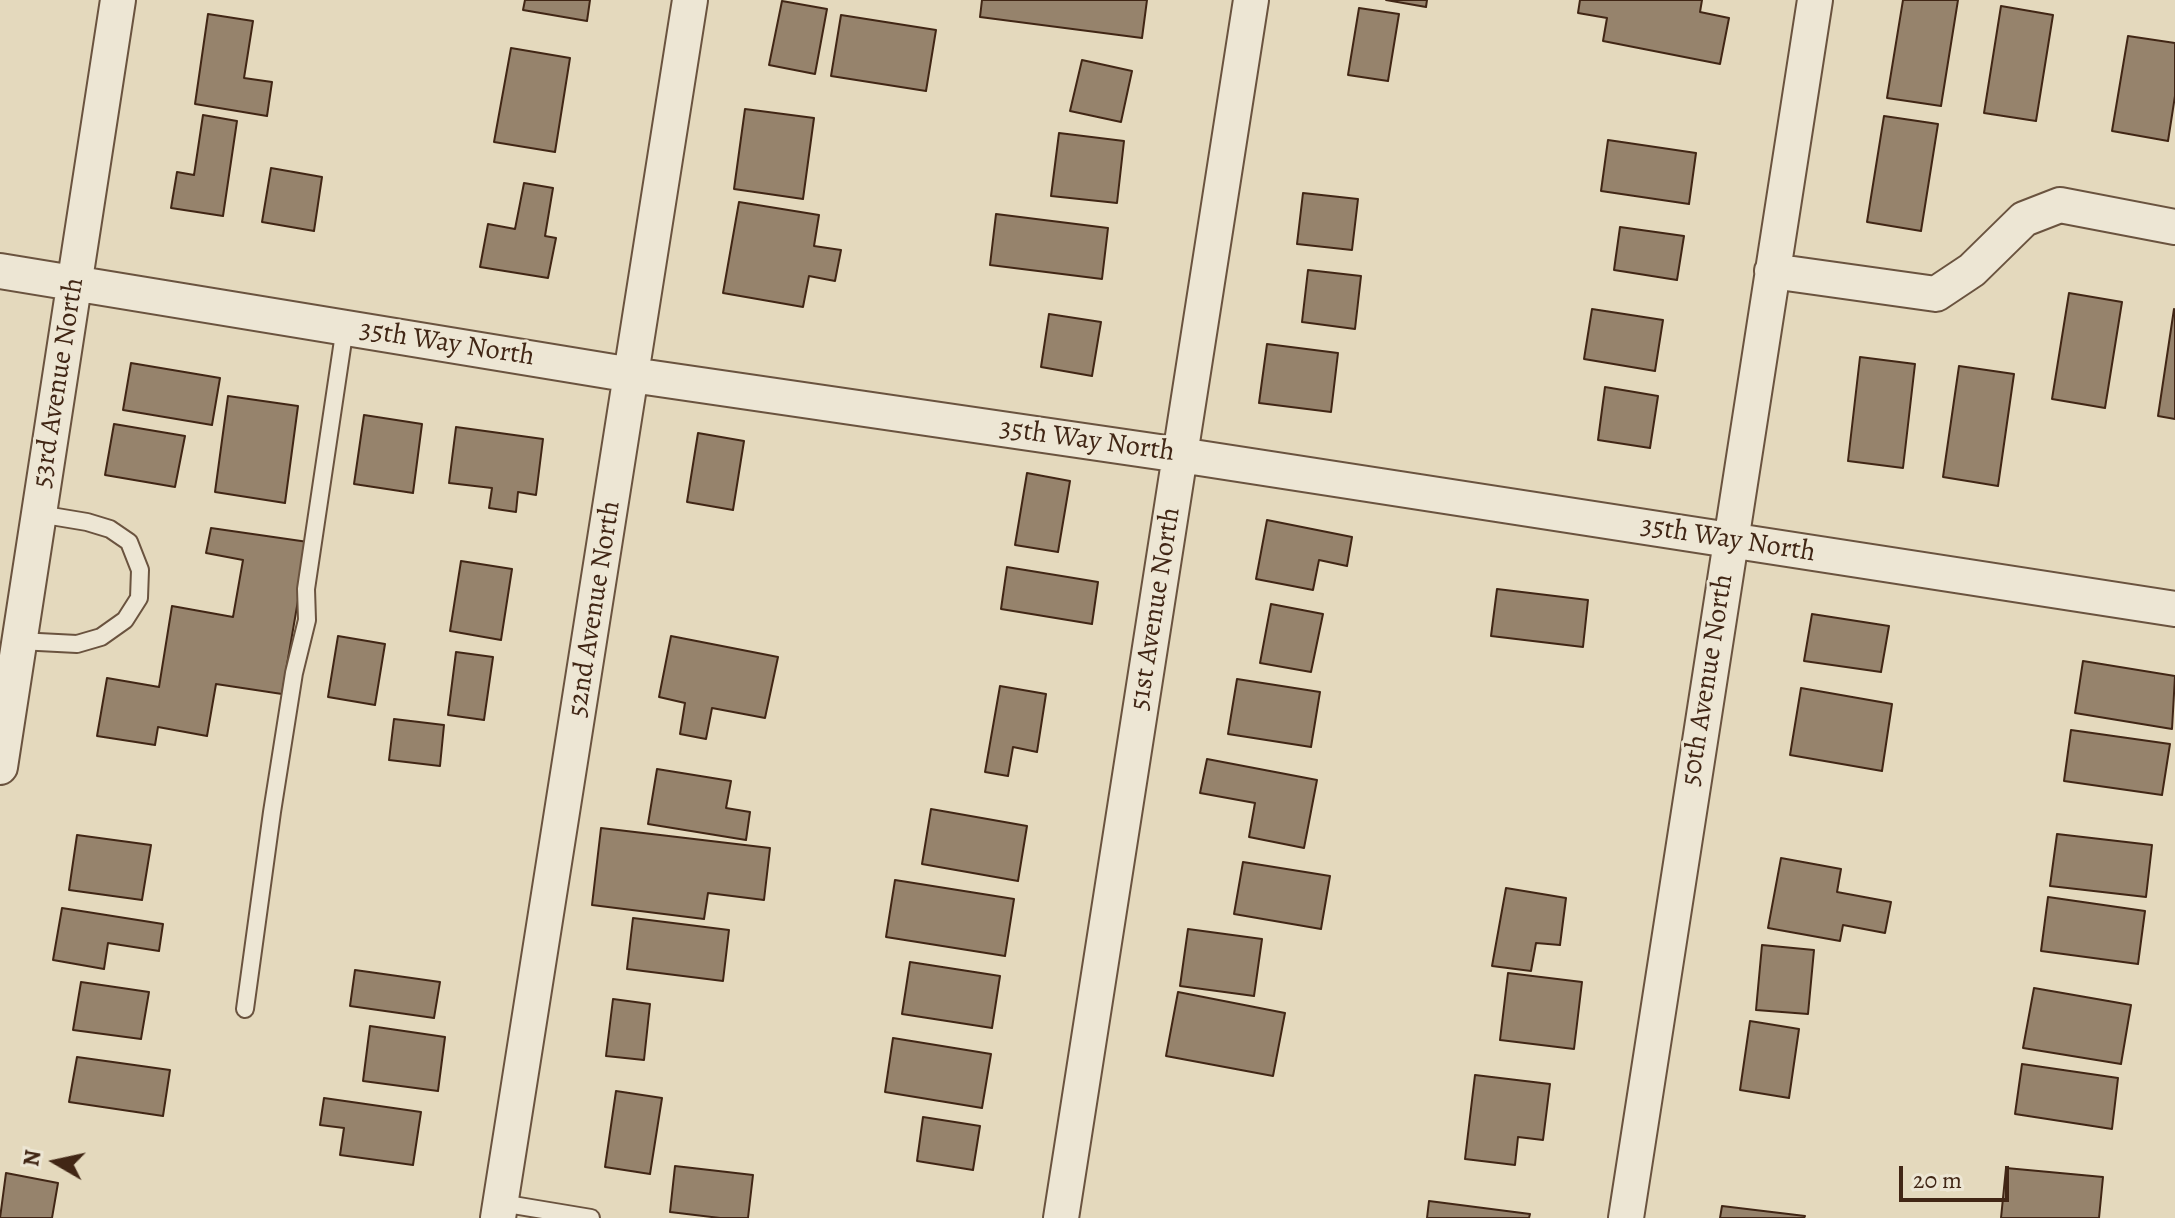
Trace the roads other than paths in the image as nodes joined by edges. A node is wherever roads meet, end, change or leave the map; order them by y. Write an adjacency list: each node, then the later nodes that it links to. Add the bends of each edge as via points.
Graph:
1 (118, 0): 8 (street, 53rd Avenue North)
2 (690, 0): 10 (street, 52nd Avenue North)
3 (1251, 0): 11 (street, 51st Avenue North)
4 (1815, 0): 7 (street, 50th Avenue North)
5 (2175, 227): 7 (street, via 2060,205 2024,219 1972,270 1936,294)
6 (0, 271): 8 (street, 35th Way North)
7 (1772, 271): 13 (street, 50th Avenue North)
8 (74, 283): 9 (street, 35th Way North); 12 (street, 53rd Avenue North)
9 (345, 327): 10 (street, 35th Way North); 17 (lane, via 306,589 307,620 289,704)
10 (632, 375): 11 (street, 35th Way North); 18 (street, 52nd Avenue North)
11 (1180, 455): 13 (street, 35th Way North); 20 (street, 51st Avenue North)
12 (39, 514): 15 (street, 53rd Avenue North); 15 (lane, via 110,529 129,542 140,570 139,598 125,620 101,637 77,644)
13 (1729, 541): 14 (street, 35th Way North); 21 (street, 50th Avenue North)
14 (2175, 609)
15 (19, 641): 16 (street, 53rd Avenue North)
16 (0, 767)
17 (245, 1009)
18 (499, 1210): 19 (lane)
19 (591, 1218)
20 (1061, 1218)
21 (1626, 1218)

